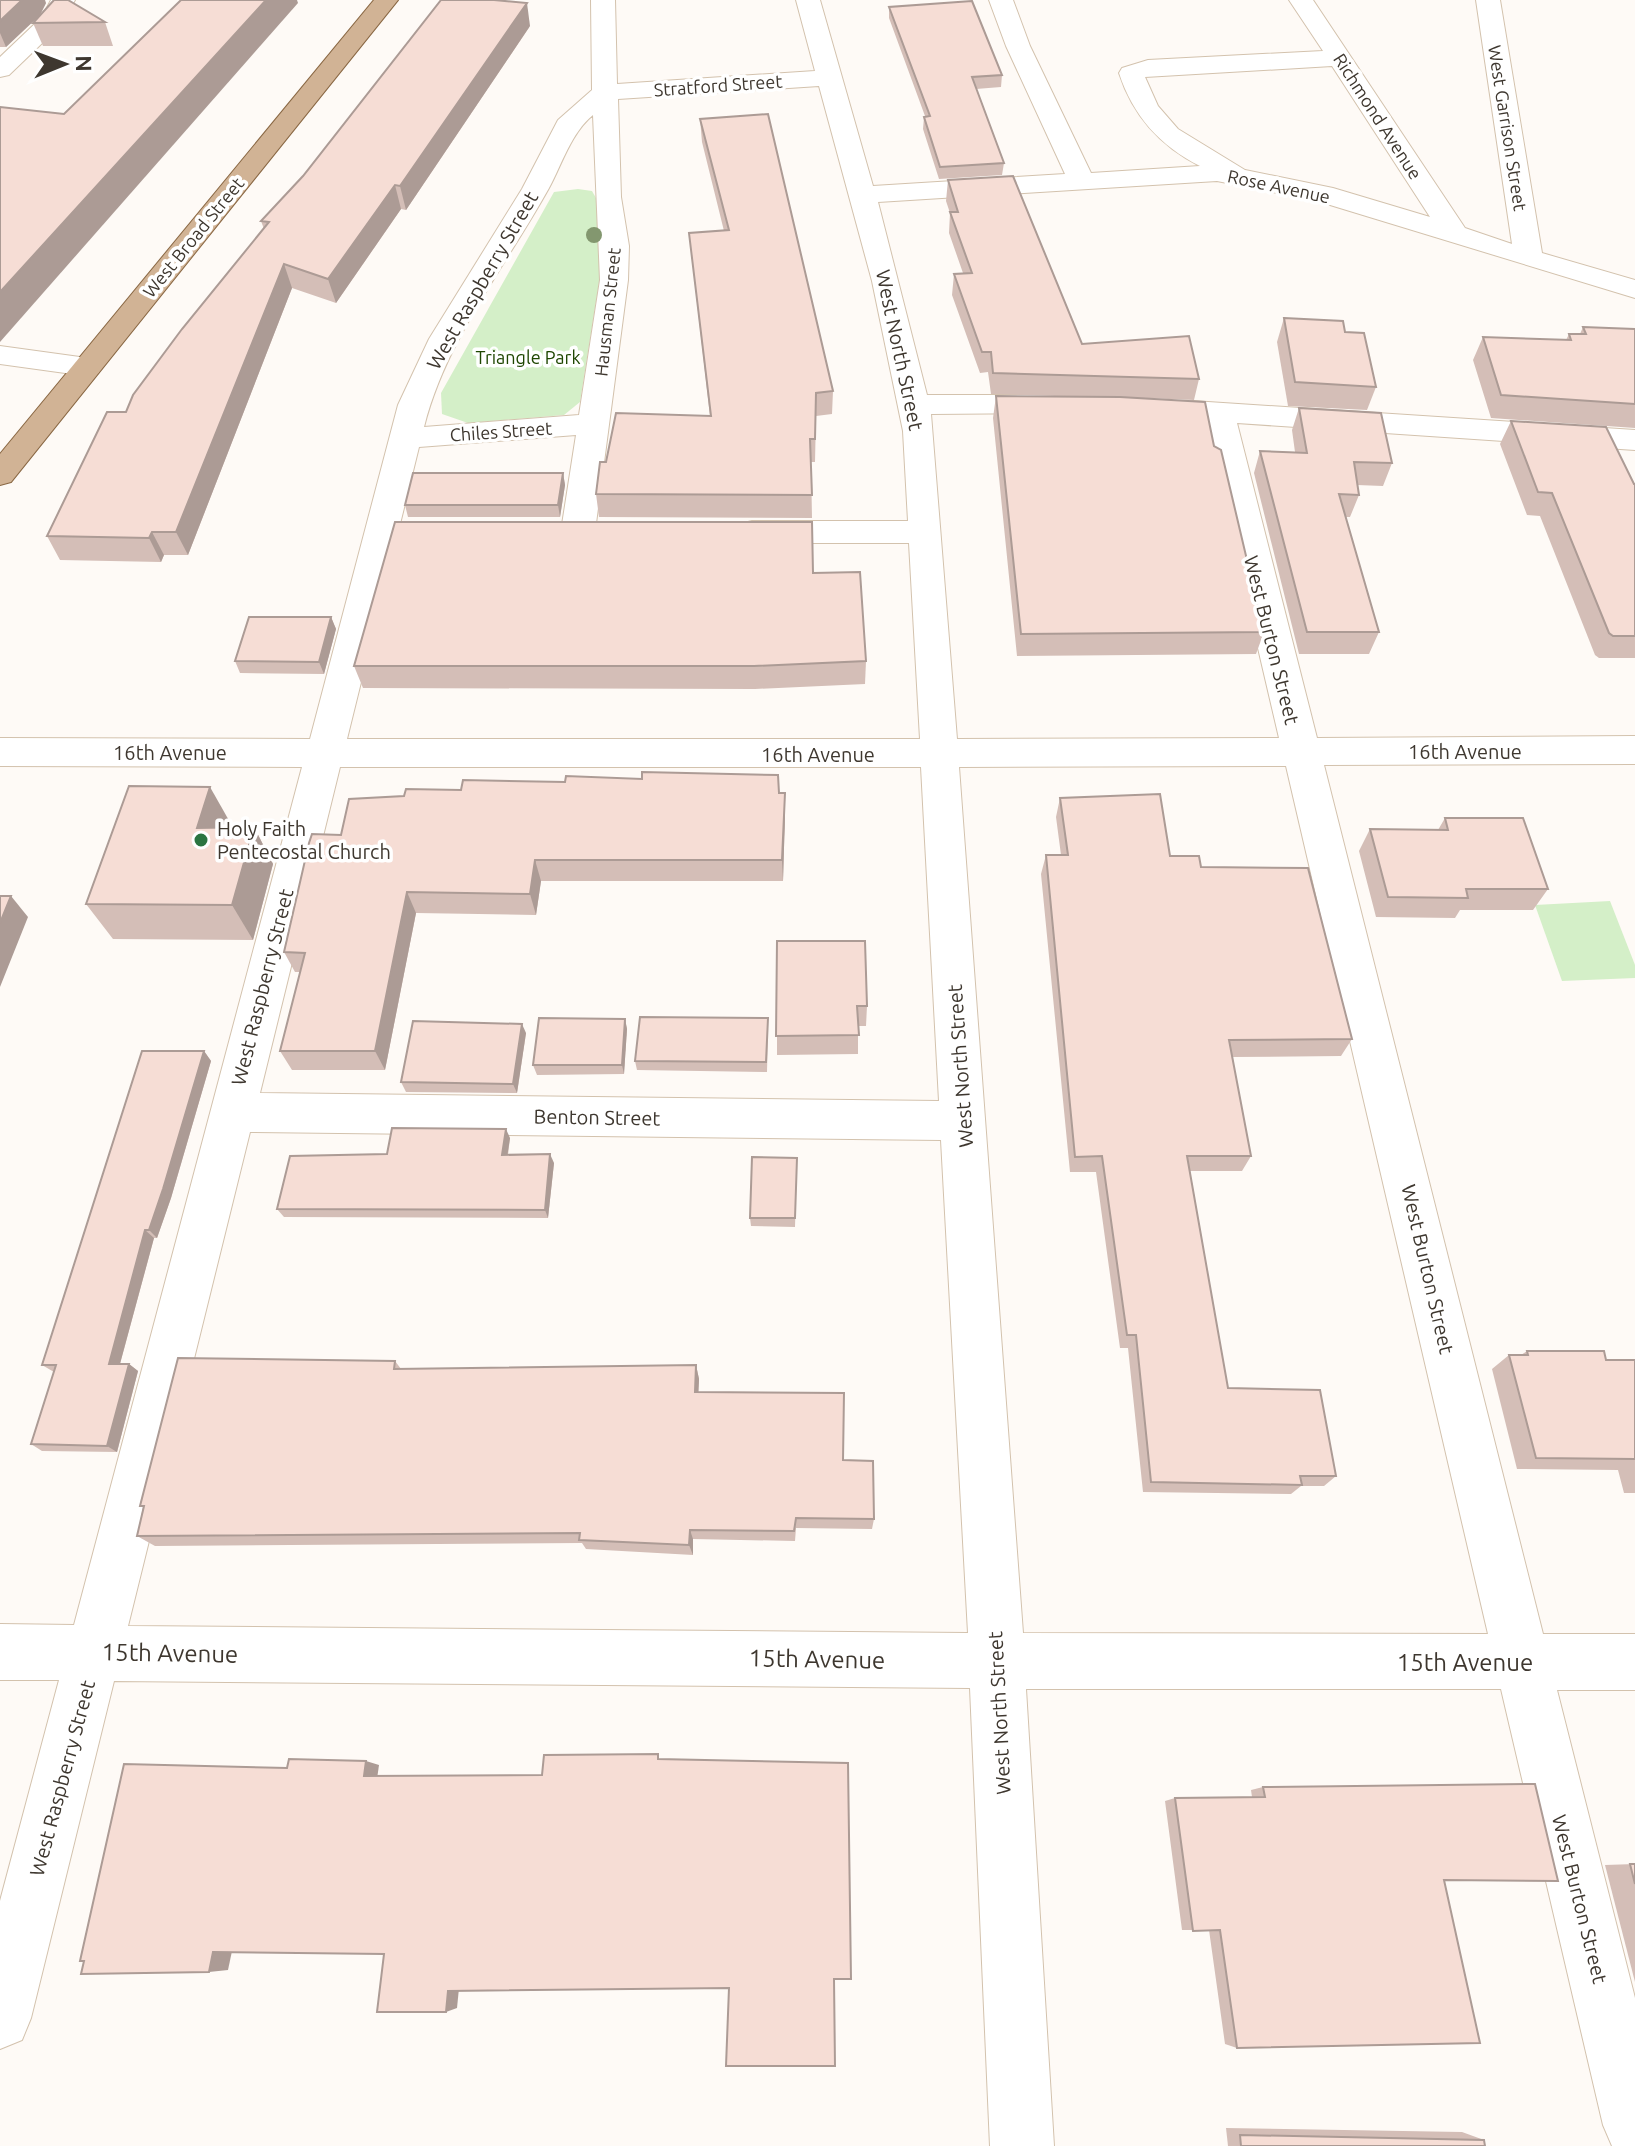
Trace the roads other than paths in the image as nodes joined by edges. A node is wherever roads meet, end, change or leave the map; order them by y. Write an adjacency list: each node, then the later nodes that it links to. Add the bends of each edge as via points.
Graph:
1 (63, 0): 9 (street, via 52,21)
2 (386, 0): 19 (main road, West Broad Street)
3 (603, 0): 11 (street)
4 (808, 0): 10 (street, West North Street)
5 (1001, 0): 13 (street)
6 (1301, 0): 8 (street, Richmond Avenue)
7 (1488, 0): 16 (street, West Garrison Street)
8 (1340, 58): 12 (street, via 1139,68 1131,73 1156,124 1194,153); 15 (street, Richmond Avenue)
9 (0, 70)
10 (830, 78): 11 (street, Stratford Street); 14 (street, West North Street)
11 (606, 92): 24 (street, Hausman Street, via 614,280); 25 (street, West Raspberry Street, via 571,120 444,339 426,374)
12 (1254, 177): 13 (street, Rose Avenue, via 1199,172); 15 (street, Rose Avenue)
13 (1081, 180): 14 (street, Rose Avenue)
14 (862, 195): 20 (street, West North Street)
15 (1454, 233): 16 (street, Rose Avenue)
16 (1528, 257): 17 (street, Rose Avenue)
17 (1635, 289)
18 (0, 355): 19 (street)
19 (87, 367): 28 (main road, West Broad Street)
20 (915, 405): 21 (street); 31 (street, West North Street)
21 (1086, 405)
22 (1160, 409): 23 (street)
23 (1219, 413): 26 (street); 35 (street, West Burton Street)
24 (594, 424): 25 (street, Chiles Street); 29 (street, Hausman Street)
25 (407, 438): 34 (street, West Raspberry Street, via 396,531)
26 (1622, 440): 27 (street)
27 (1624, 474)
28 (0, 475)
29 (579, 531)
30 (720, 532): 31 (street)
31 (925, 532): 36 (street, West North Street)
32 (1635, 750): 35 (street, 16th Avenue)
33 (0, 752): 34 (street, 16th Avenue)
34 (323, 752): 36 (street, 16th Avenue); 37 (street, West Raspberry Street)
35 (1300, 752): 36 (street, 16th Avenue); 42 (street, West Burton Street)
36 (940, 754): 38 (street, West North Street)
37 (230, 1112): 38 (street, Benton Street); 40 (street, West Raspberry Street)
38 (963, 1121): 41 (street, West North Street)
39 (0, 1652): 40 (street, 15th Avenue)
40 (95, 1652): 41 (street, 15th Avenue); 44 (street, West Raspberry Street)
41 (997, 1661): 42 (street, 15th Avenue); 46 (street, West North Street)
42 (1523, 1662): 43 (street, 15th Avenue); 45 (street, West Burton Street)
43 (1635, 1662)
44 (0, 2018)
45 (1635, 2125)
46 (1022, 2146)

